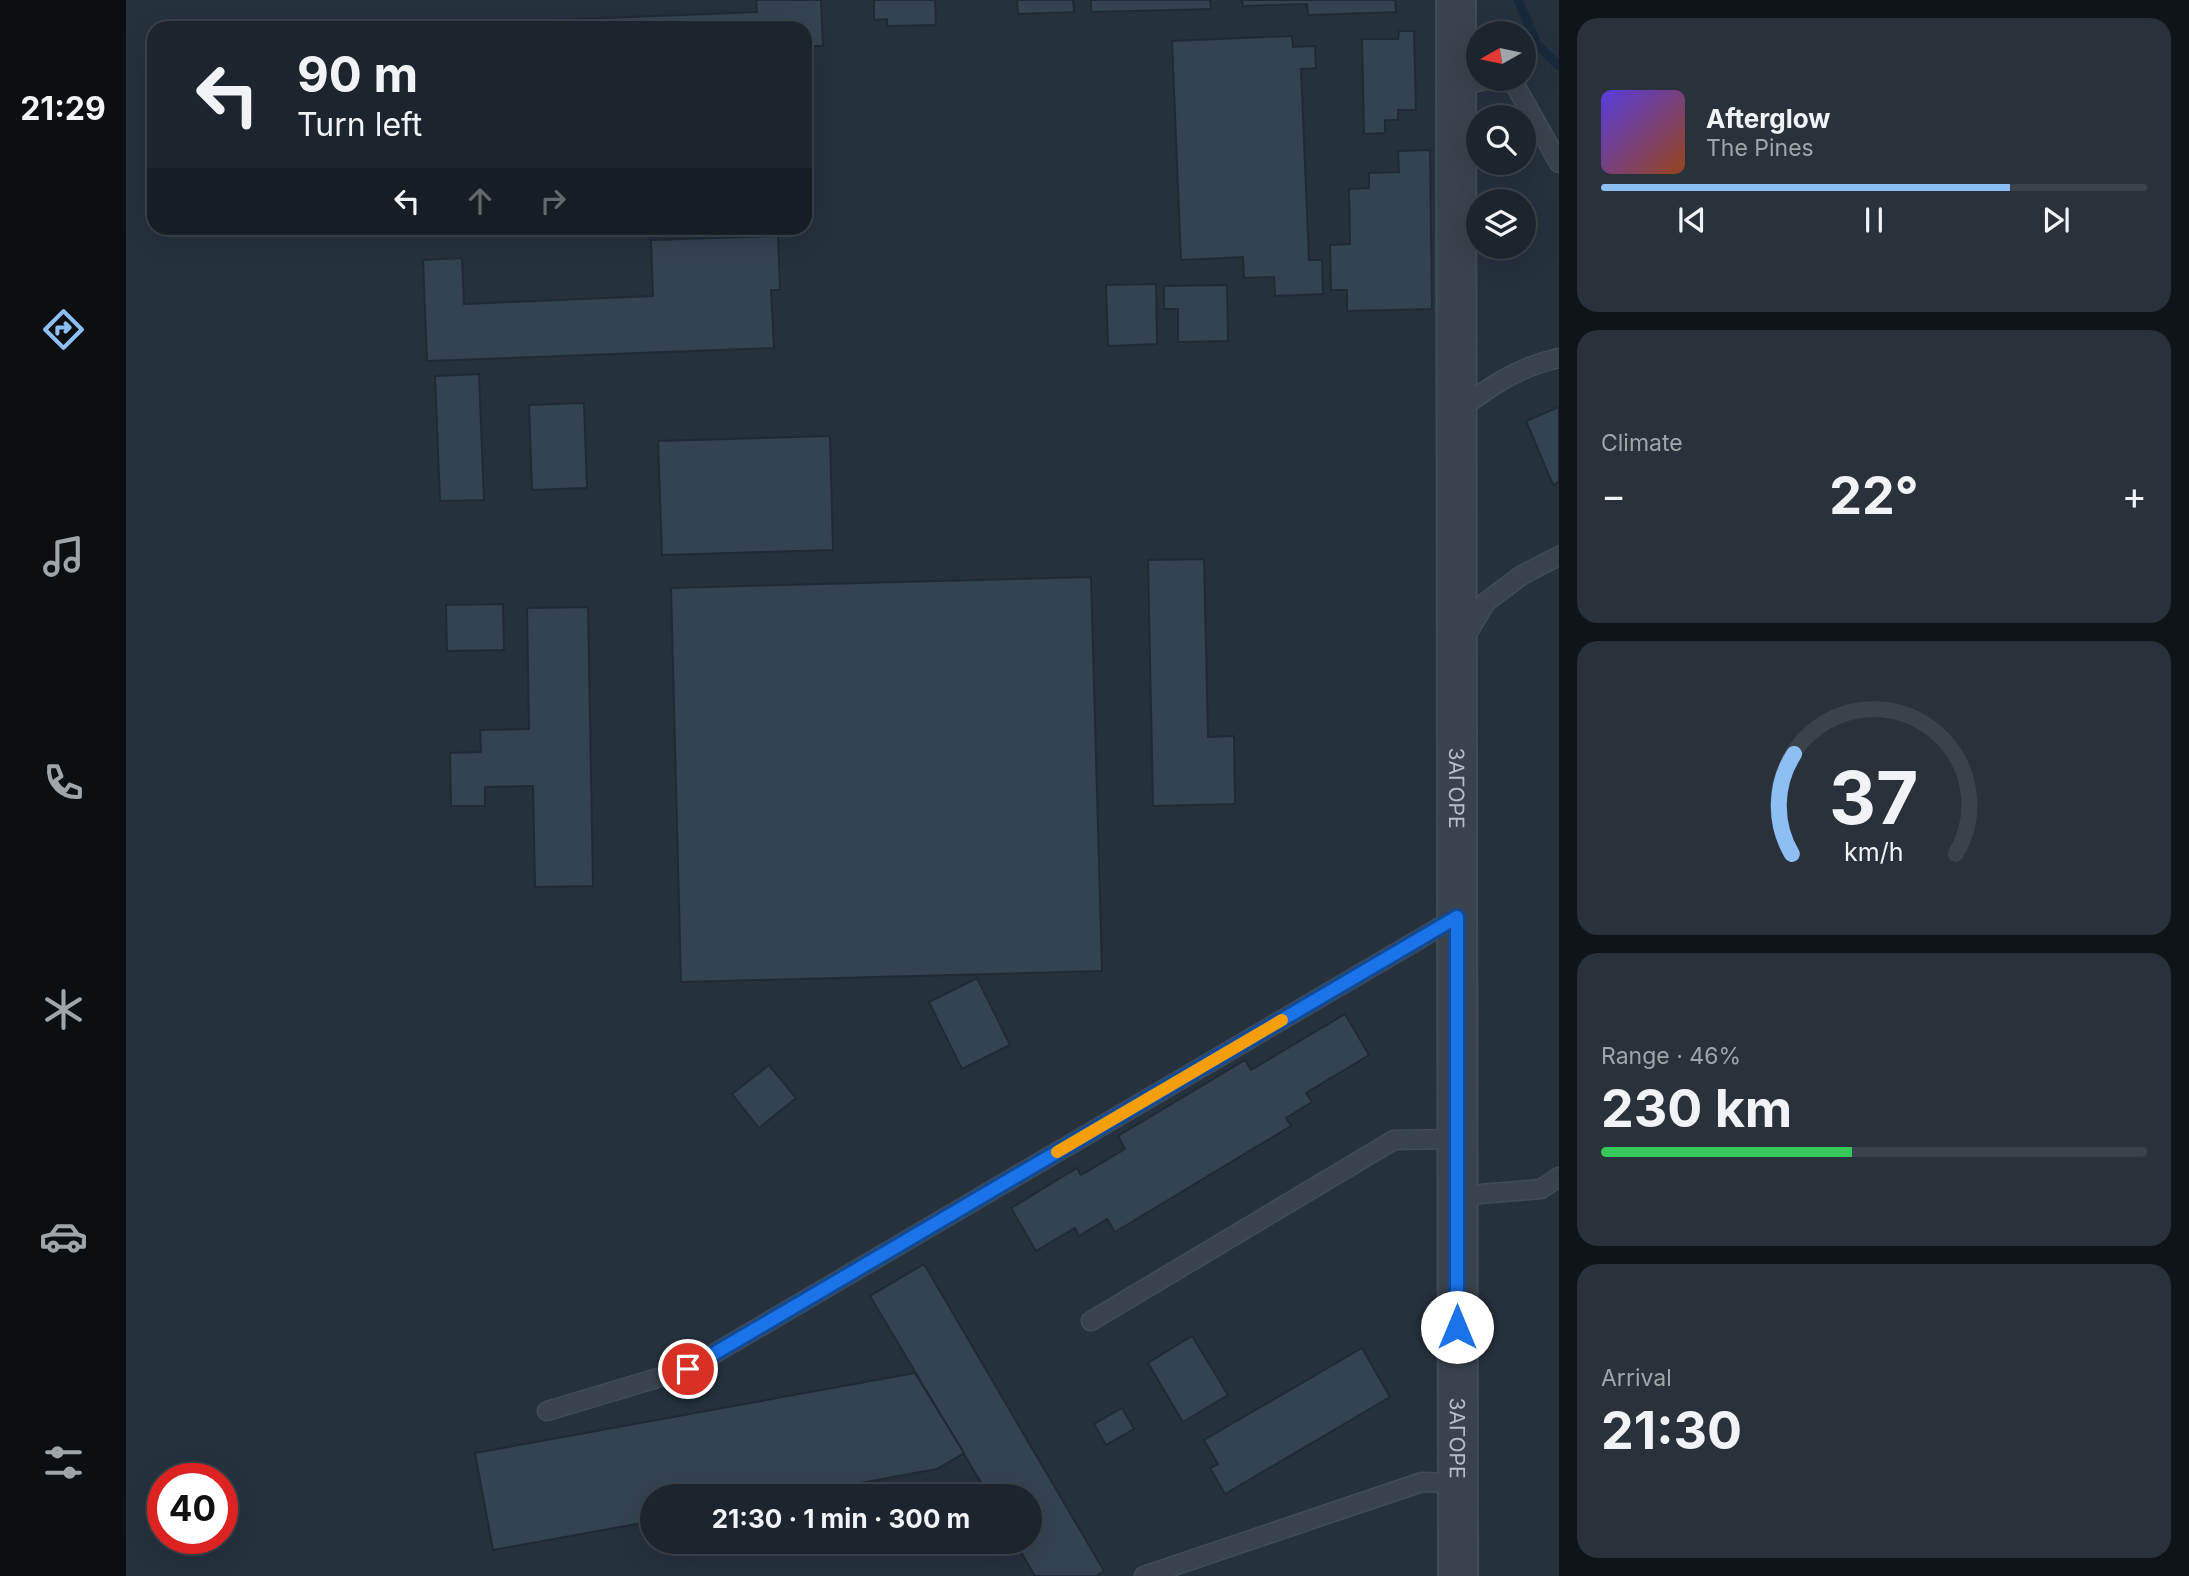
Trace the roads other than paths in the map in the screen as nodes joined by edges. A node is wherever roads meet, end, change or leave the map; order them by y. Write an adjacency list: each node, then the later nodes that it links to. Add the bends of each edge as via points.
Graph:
1 (1456, 0): 2 (street, ЗАГОРЕ)
2 (1466, 49)
3 (1473, 91): 7 (street, ЗАГОРЕ)
4 (1518, 91): 5 (lane)
5 (1559, 163)
6 (1559, 358): 7 (lane, via 1514,373)
7 (1456, 412): 9 (street, ЗАГОРЕ)
8 (1559, 556): 9 (lane, via 1522,575 1486,602)
9 (1456, 652): 10 (street, ЗАГОРЕ)
10 (1457, 917): 11 (street, ЗАГОРЕ); 15 (lane, via 688,1369)
11 (1457, 1139): 13 (street, ЗАГОРЕ); 14 (lane, via 1394,1140)
12 (1559, 1177): 13 (lane, via 1541,1189)
13 (1457, 1196): 16 (street, ЗАГОРЕ)
14 (1091, 1321)
15 (547, 1411)
16 (1458, 1483): 17 (lane, via 1422,1482); 18 (street, ЗАГОРЕ)
17 (1144, 1576)
18 (1458, 1576)

